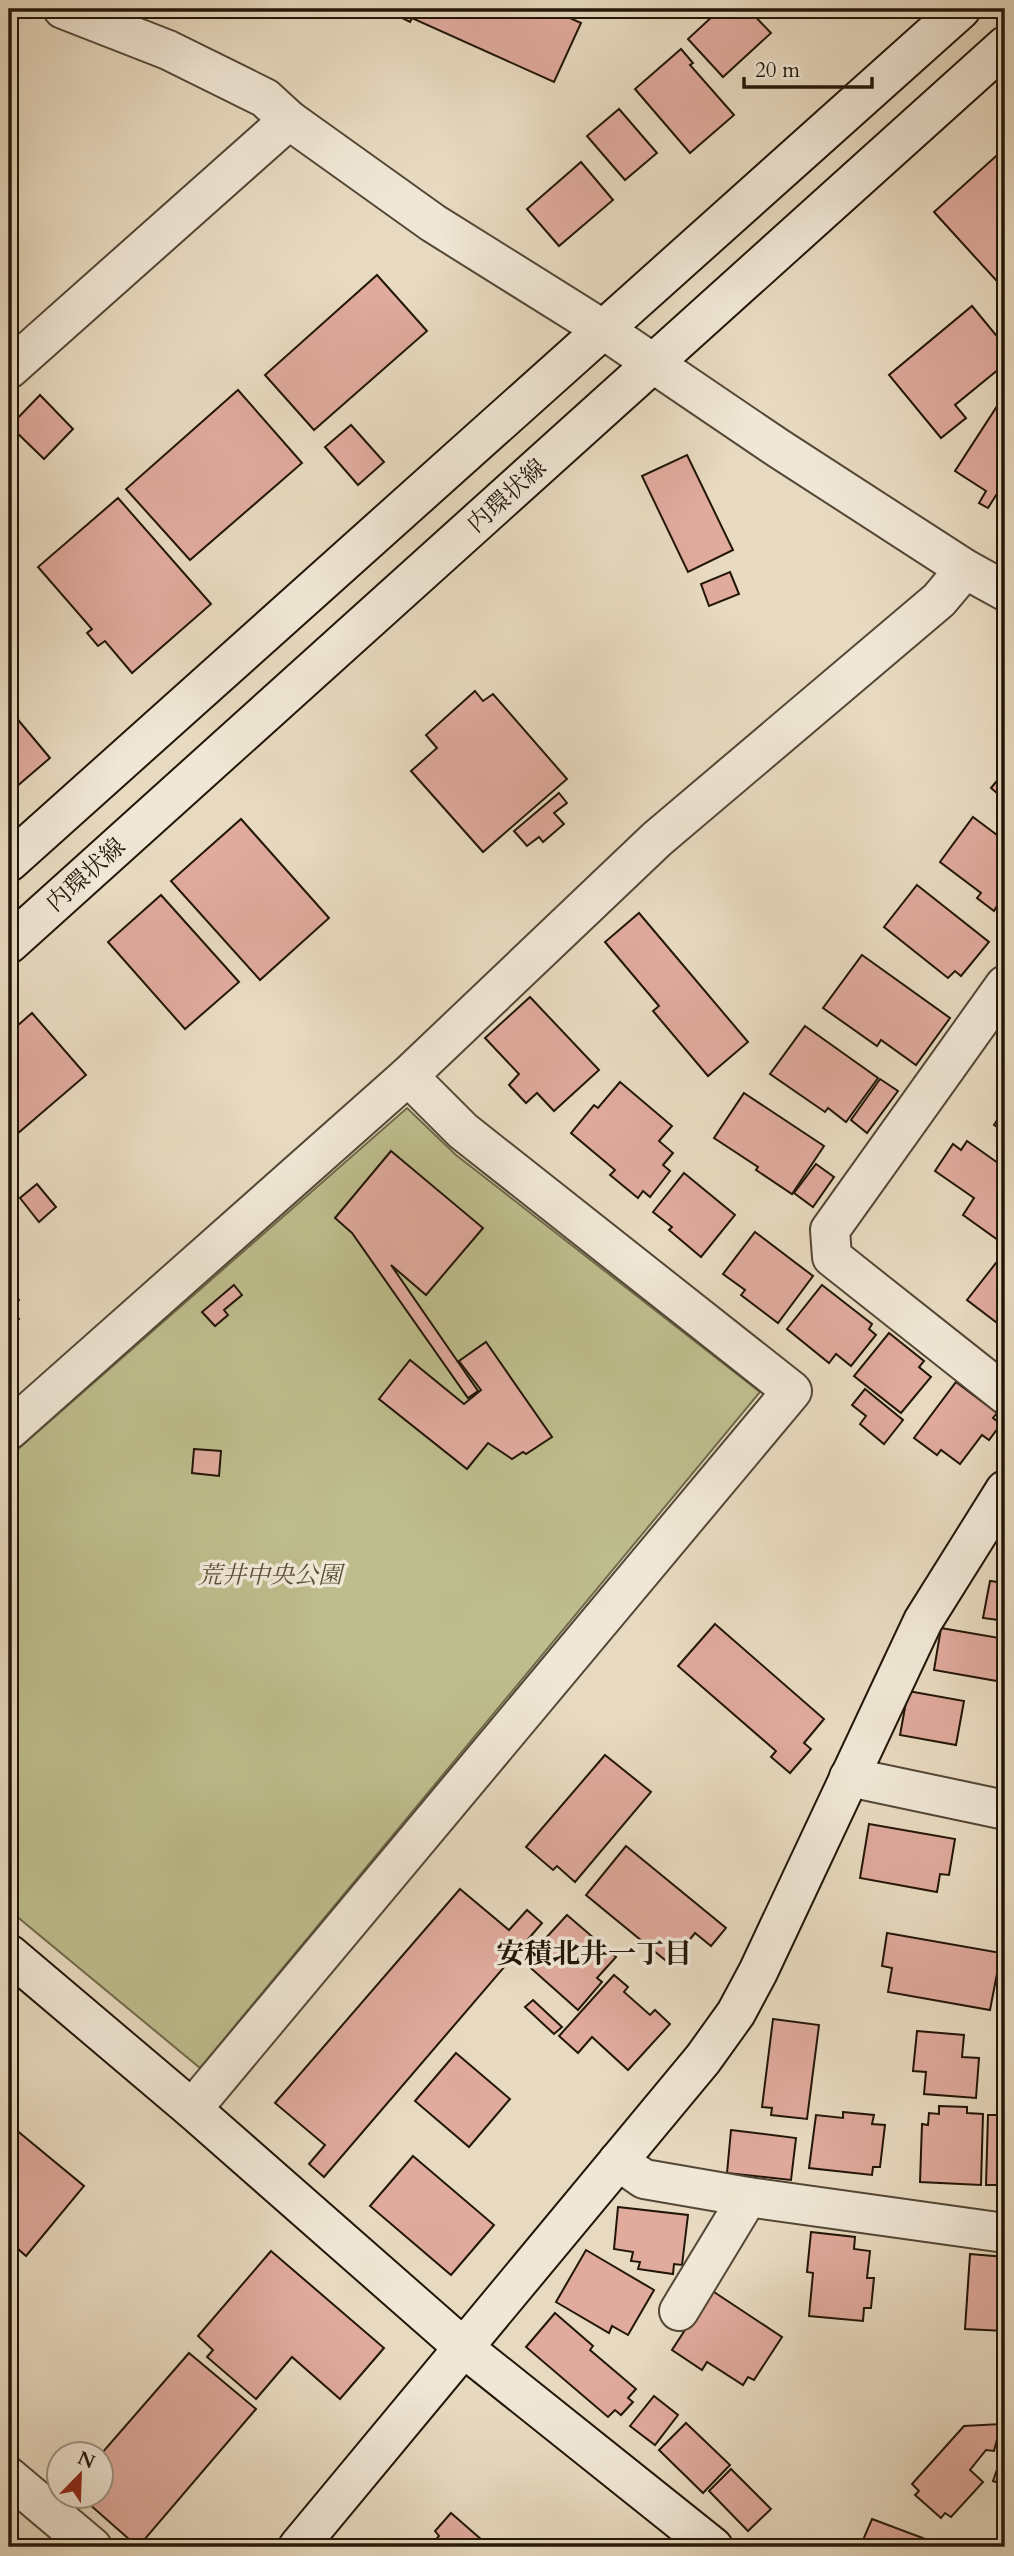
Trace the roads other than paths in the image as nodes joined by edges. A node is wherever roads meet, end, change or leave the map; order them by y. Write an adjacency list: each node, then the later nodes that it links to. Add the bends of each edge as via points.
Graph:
1 (63, 9): 4 (street, via 168,50 265,98)
2 (961, 9): 5 (street)
3 (1005, 46): 6 (street, 内環状線)
4 (289, 120): 5 (street, via 433,223); 7 (street)
5 (604, 330): 6 (street); 10 (street)
6 (654, 364): 8 (street); 11 (street, 内環状線)
7 (9, 369)
8 (965, 569): 9 (street); 13 (street, via 939,600 657,839)
9 (1005, 591)
10 (9, 862)
11 (9, 944)
12 (1005, 985): 14 (street, via 830,1230 832,1257)
13 (408, 1076): 15 (street); 20 (street, via 463,1131 792,1391)
14 (1005, 1394)
15 (9, 1430)
16 (1005, 1490): 17 (street, via 923,1621)
17 (849, 1777): 18 (street); 21 (street, via 736,2013)
18 (1005, 1810)
19 (9, 1954): 20 (street)
20 (192, 2109): 25 (street)
21 (618, 2161): 22 (street, via 644,2179); 25 (street)
22 (748, 2197): 23 (street); 24 (street)
23 (1005, 2234)
24 (679, 2311)
25 (464, 2348): 28 (street); 29 (street)
26 (9, 2477): 27 (street)
27 (92, 2547)
28 (298, 2547)
29 (713, 2547)

